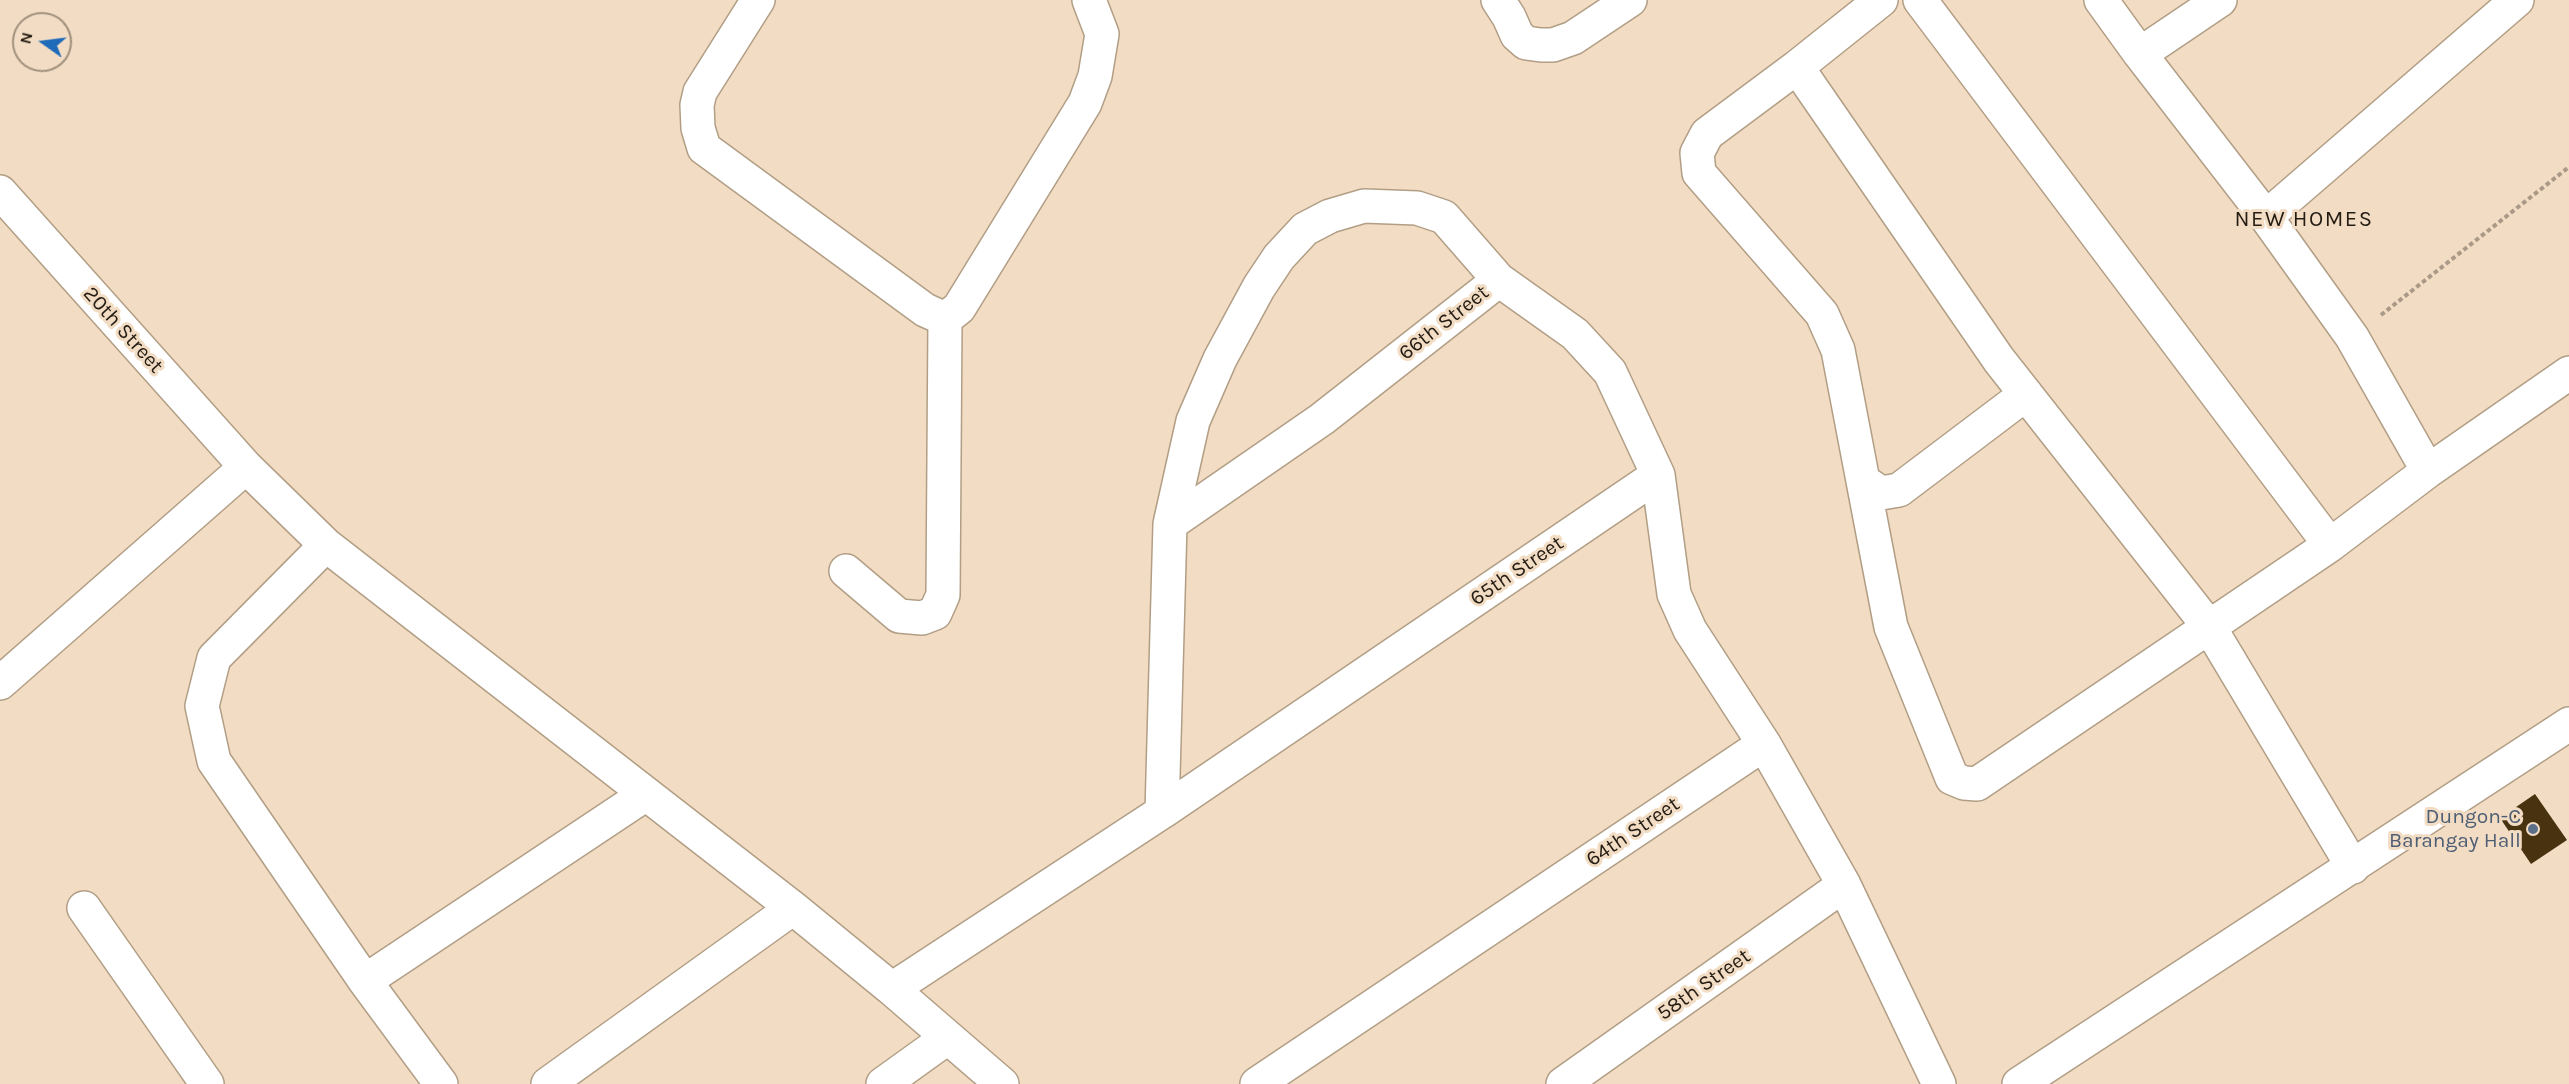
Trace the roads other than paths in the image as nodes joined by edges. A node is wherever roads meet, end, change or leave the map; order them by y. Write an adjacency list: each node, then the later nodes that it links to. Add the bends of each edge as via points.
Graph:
1 (758, 0): 15 (street, via 700,92 698,128 704,148 925,310)
2 (1089, 0): 15 (street, via 1102,34 1095,76 1085,103 959,309)
3 (1498, 0): 4 (street, via 1517,35 1526,43 1541,45 1573,38)
4 (1630, 0)
5 (1881, 0): 11 (street)
6 (1920, 0): 24 (street)
7 (2101, 0): 10 (street)
8 (2220, 0): 10 (street)
9 (2517, 0): 13 (street)
10 (2140, 54): 13 (street)
11 (1797, 67): 17 (street); 21 (street, via 1707,134 1697,153 1699,173 1821,314 1838,350)
12 (0, 192): 18 (street, 20th Street)
13 (2266, 218): 19 (street, via 2352,337)
14 (1500, 280): 20 (street, via 1575,334 1610,372); 22 (street, 66th Street, via 1322,419); 22 (street, 66th Street, via 1444,217 1417,208 1364,206 1330,216 1305,229 1279,257 1220,359 1193,421)
15 (945, 319): 25 (street, via 943,596 935,613 922,618 899,616)
16 (2569, 373): 19 (street)
17 (2026, 394): 21 (street, via 1899,489 1881,493); 26 (street)
18 (246, 467): 23 (street, 20th Street); 27 (street)
19 (2428, 471): 24 (street)
20 (1658, 475): 29 (street, via 1674,594 1690,630); 31 (street, 65th Street)
21 (1863, 481): 26 (street, via 1892,627 1952,778 1977,784)
22 (1170, 524): 31 (street)
23 (326, 545): 30 (street, 20th Street); 36 (street, via 214,658 202,706 214,760)
24 (2330, 545): 26 (street)
25 (846, 571)
26 (2210, 628): 32 (street)
27 (0, 683)
28 (2569, 724): 32 (street)
29 (1764, 744): 33 (street); 44 (street, 64th Street)
30 (645, 794): 35 (street, 20th Street); 36 (street)
31 (1162, 812): 37 (street, 65th Street)
32 (2353, 867): 47 (street)
33 (1844, 885): 45 (street, 58th Street); 46 (street)
34 (84, 908): 39 (street)
35 (793, 908): 37 (street, 20th Street); 41 (street)
36 (365, 981): 40 (street)
37 (892, 989): 38 (street, 20th Street)
38 (947, 1038): 42 (street); 43 (street, 20th Street)
39 (207, 1084)
40 (441, 1084)
41 (548, 1084)
42 (883, 1084)
43 (1002, 1084)
44 (1257, 1084)
45 (1563, 1084)
46 (1939, 1084)
47 (2019, 1084)

